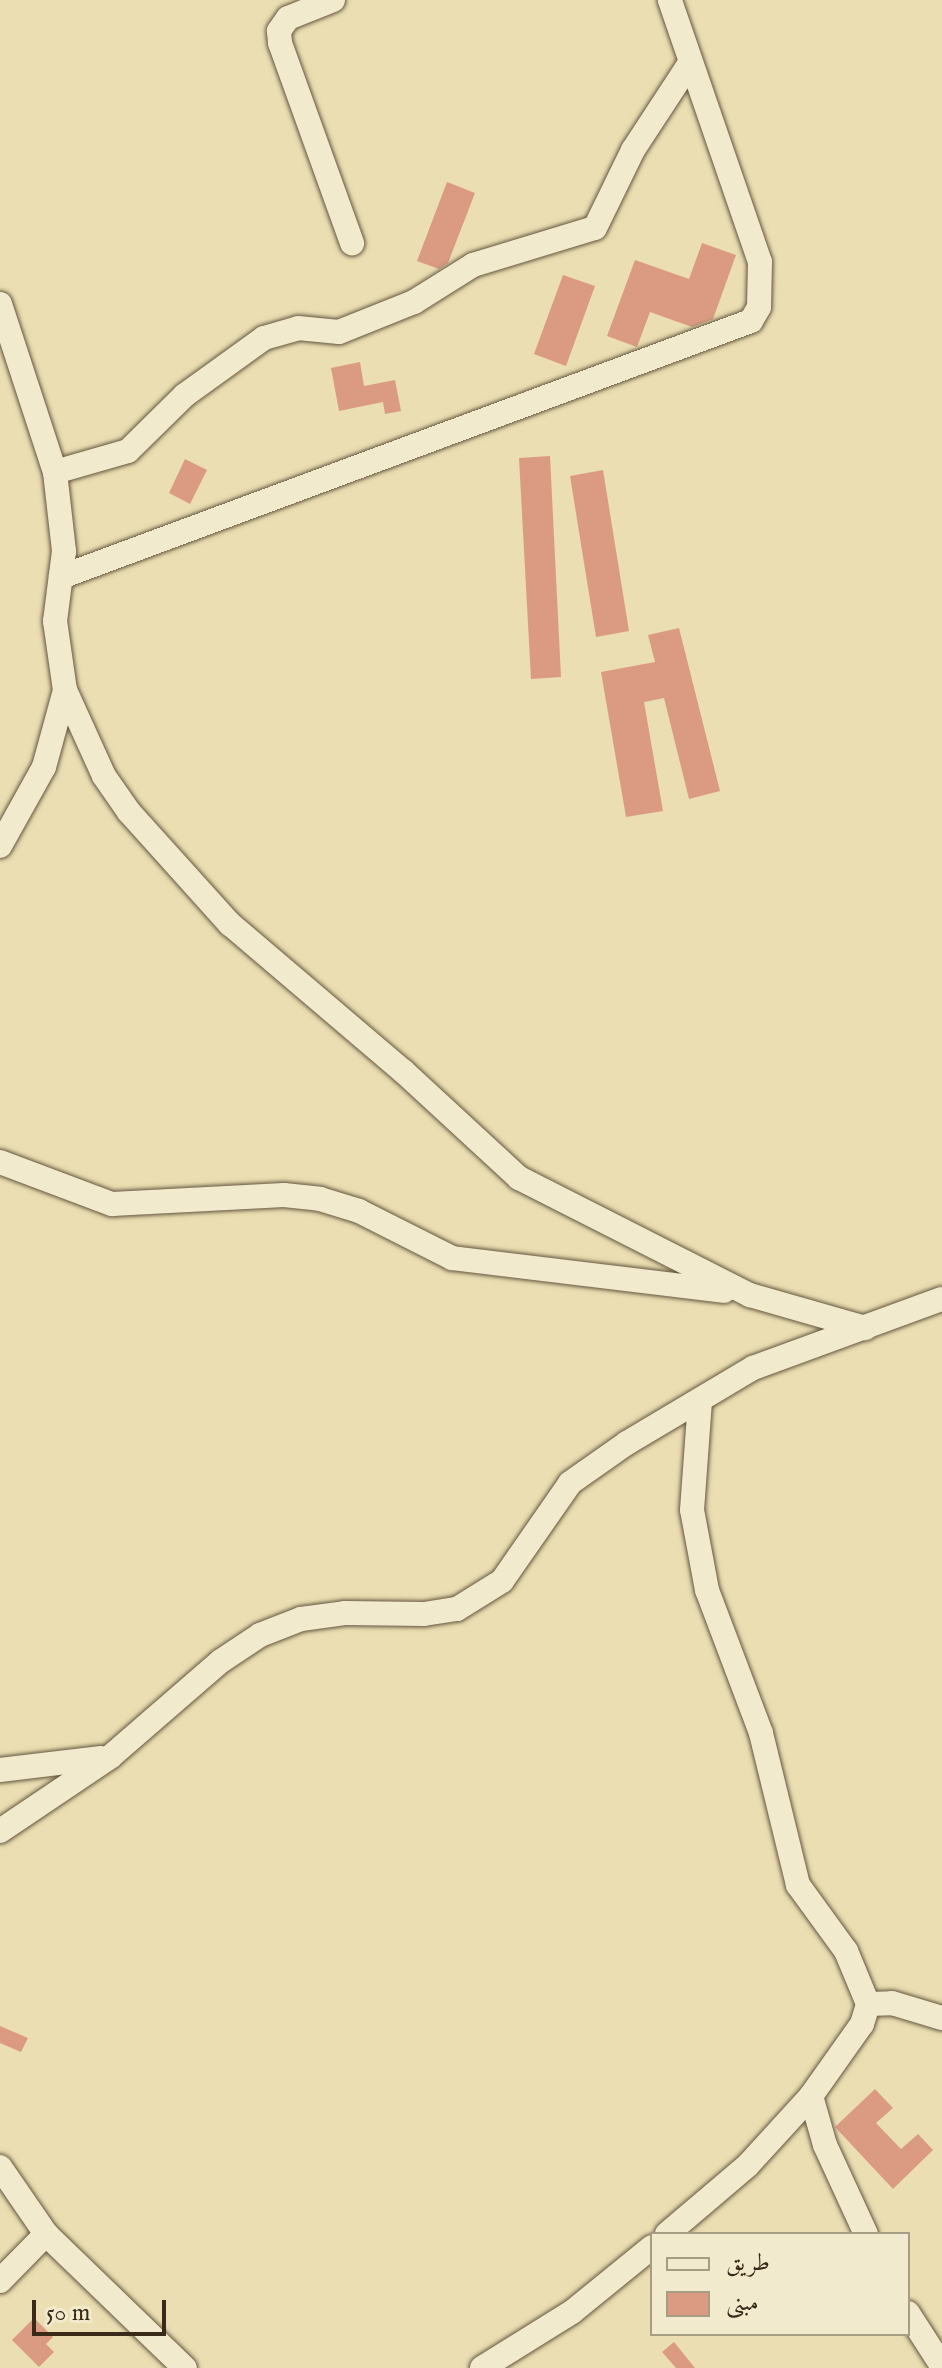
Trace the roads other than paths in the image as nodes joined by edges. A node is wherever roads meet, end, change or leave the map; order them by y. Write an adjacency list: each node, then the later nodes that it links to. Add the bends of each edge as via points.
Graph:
1 (333, 0): 4 (street, via 288,18 279,31)
2 (670, 0): 3 (street)
3 (690, 63): 6 (street, via 633,150 595,228 473,265 414,302 339,332 298,328 264,338 185,395 128,451); 7 (street, via 760,262 759,307 751,321)
4 (352, 243)
5 (0, 304): 6 (street)
6 (55, 472): 7 (street, via 63,519)
7 (61, 577): 8 (street, via 55,621)
8 (65, 690): 9 (street, via 44,767); 11 (street, via 104,776 154,840 230,924 403,1071 459,1127 519,1178)
9 (0, 846)
10 (0, 1162): 11 (street, via 112,1204 284,1195 320,1199 359,1211 452,1258)
11 (750, 1295): 13 (street)
12 (942, 1299): 13 (street)
13 (865, 1328): 14 (street, via 753,1368)
14 (700, 1401): 15 (street, via 570,1483 489,1593 457,1609 330,1615 260,1635 221,1661); 18 (street, via 692,1510 707,1590 761,1733 798,1885 846,1951)
15 (110, 1757): 16 (street); 17 (street)
16 (0, 1770)
17 (0, 1831)
18 (868, 2004): 19 (street, via 892,2003); 20 (street, via 862,2024)
19 (942, 2018)
20 (811, 2096): 22 (street, via 748,2165); 23 (street, via 825,2145)
21 (0, 2167): 24 (street)
22 (669, 2232)
23 (865, 2232)
24 (46, 2234): 26 (street); 29 (street)
25 (650, 2249): 30 (street, via 572,2312)
26 (0, 2281)
27 (910, 2316): 28 (street)
28 (942, 2366)
29 (185, 2368)
30 (482, 2368)

